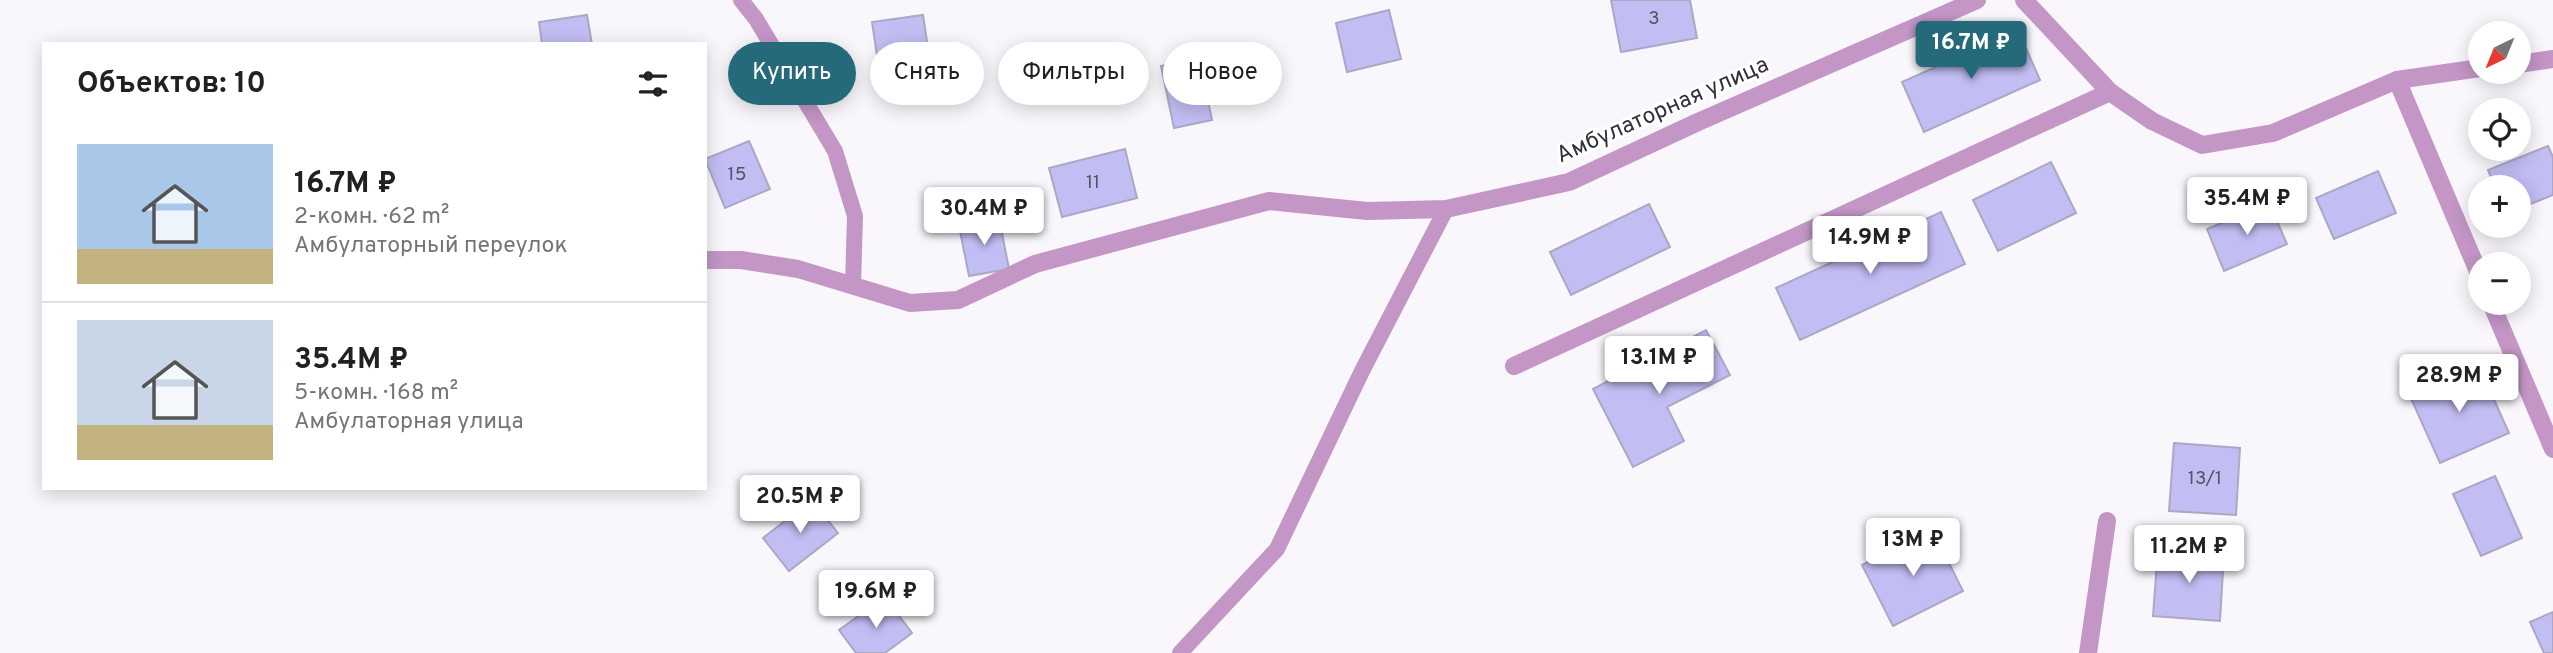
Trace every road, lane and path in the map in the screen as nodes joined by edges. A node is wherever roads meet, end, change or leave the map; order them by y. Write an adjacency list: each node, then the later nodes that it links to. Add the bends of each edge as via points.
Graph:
1 (741, 0): 12 (lane, via 835,151 855,216)
2 (1977, 0): 9 (street, Амбулаторная улица, via 1569,182)
3 (2025, 0): 8 (street)
4 (2553, 59): 5 (street)
5 (2531, 62)
6 (2468, 70): 7 (street)
7 (2397, 80): 8 (street, via 2273,133 2203,145 2151,121); 10 (street)
8 (2110, 92): 14 (street)
9 (1446, 209): 12 (street, Амбулаторная улица, via 1367,211 1269,201 1035,264 958,300 910,303); 17 (lane, via 1277,549)
10 (2470, 252)
11 (707, 260): 12 (street, Амбулаторная улица, via 797,269)
12 (853, 286)
13 (2496, 315): 15 (street)
14 (1514, 366)
15 (2553, 449)
16 (2107, 521): 18 (street)
17 (1180, 653)
18 (2088, 653)

